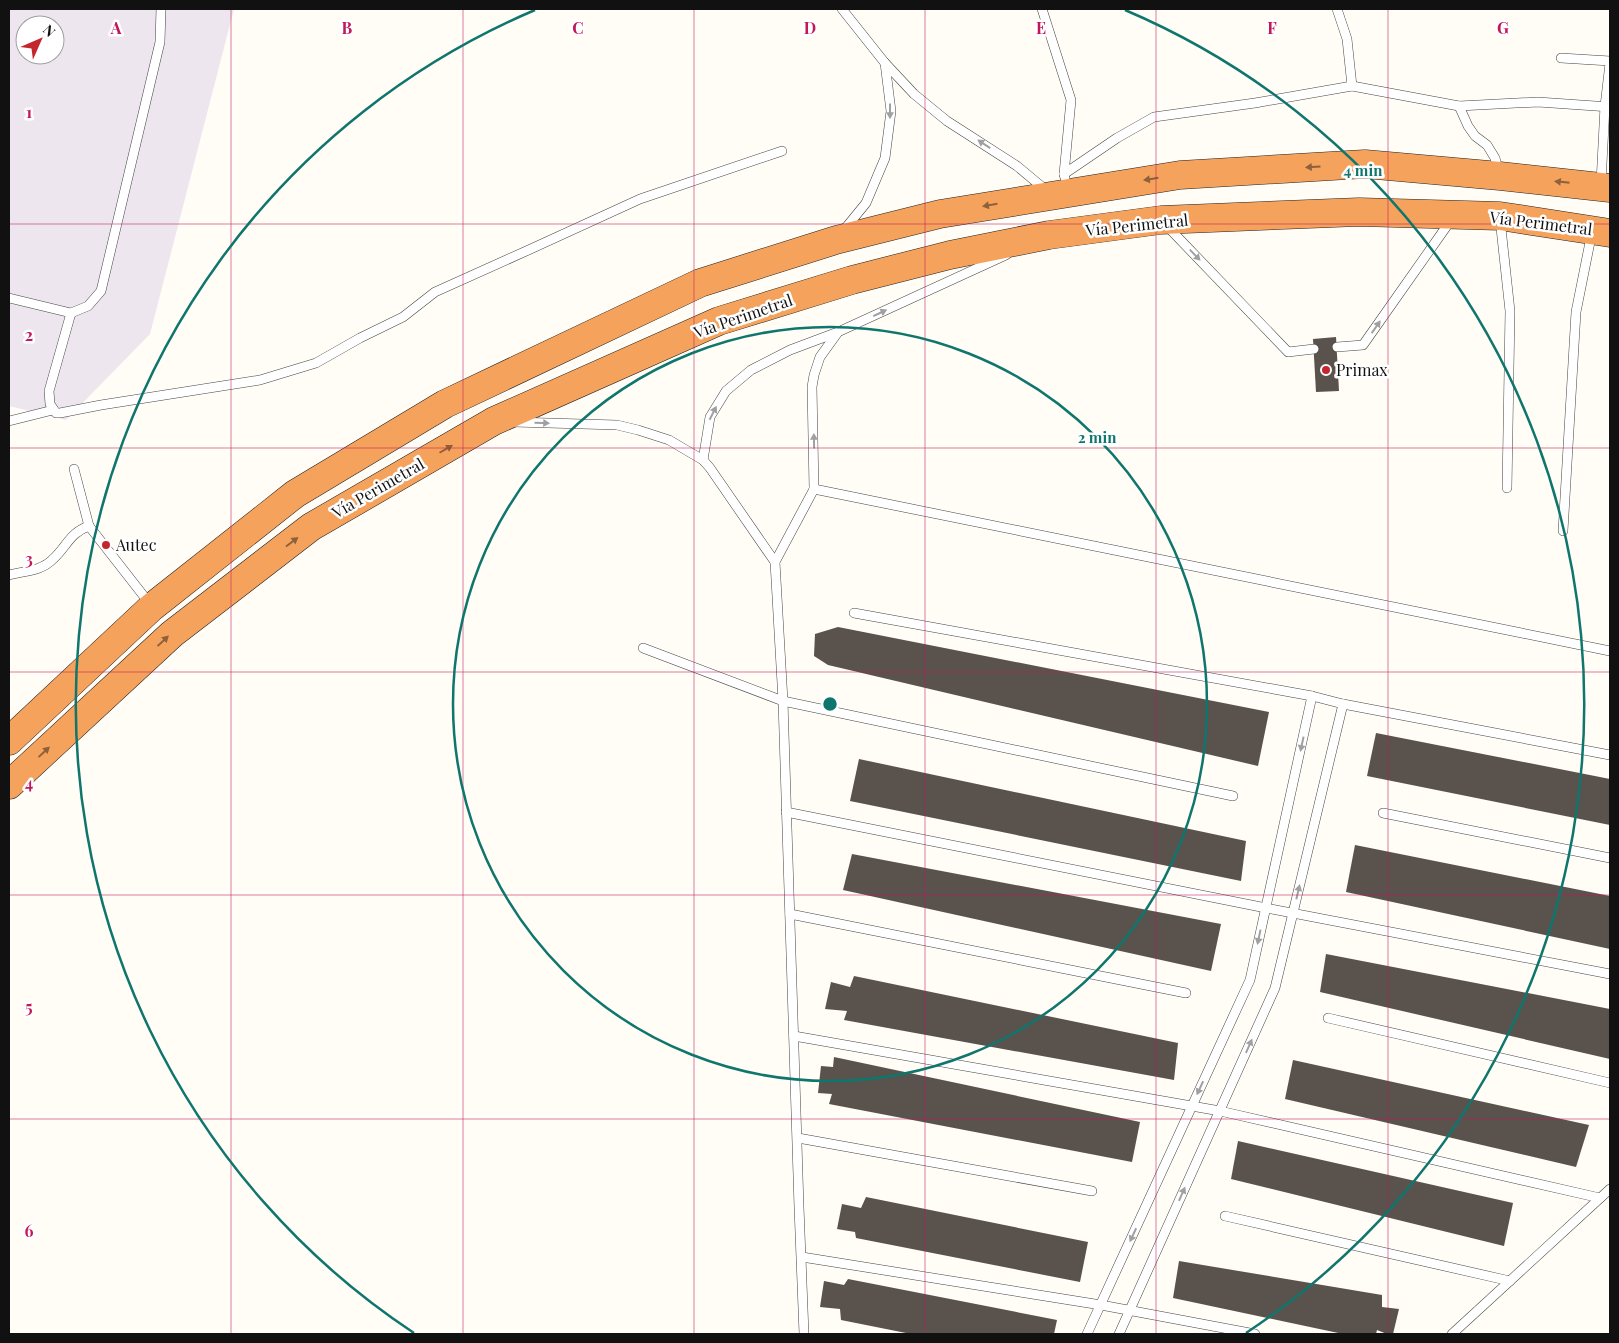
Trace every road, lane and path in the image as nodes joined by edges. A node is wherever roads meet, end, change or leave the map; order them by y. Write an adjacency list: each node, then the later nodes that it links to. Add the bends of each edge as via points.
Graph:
1 (161, 9): 22 (lane, via 160,42 101,291 88,306)
2 (842, 9): 6 (lane)
3 (1042, 9): 13 (lane, via 1071,100)
4 (1337, 9): 8 (lane, via 1347,39)
5 (1561, 58): 7 (lane)
6 (885, 62): 13 (lane, one-way to 6, via 1017,166 947,121 914,94); 20 (lane, one-way to 20, via 891,111 885,158 866,203)
7 (1610, 62): 10 (lane)
8 (1352, 86): 9 (lane); 13 (lane, via 1154,117 1117,138)
9 (1460, 106): 10 (lane, via 1538,102); 12 (lane, via 1468,126 1487,144)
10 (1607, 107): 14 (lane)
11 (782, 151): 26 (lane, via 640,199 435,292 403,317 316,363 260,380 60,413)
12 (1500, 176): 13 (highway, one-way to 13, via 1365,164 1180,175); 14 (highway, one-way to 12)
13 (1061, 187): 20 (highway, one-way to 20)
14 (1605, 187)
15 (1454, 215): 16 (highway, Vía Perimetral); 17 (highway, Vía Perimetral, via 1359,212); 24 (lane, one-way to 15, via 1363,345)
16 (1500, 216): 18 (highway, Vía Perimetral); 31 (lane, via 1510,312)
17 (1161, 220): 19 (highway, Vía Perimetral); 25 (lane, one-way to 25, via 1288,352)
18 (1601, 231): 34 (lane, via 1576,312)
19 (1049, 235): 23 (lane, one-way to 19); 28 (highway, Vía Perimetral, via 950,255 852,280 719,321)
20 (836, 240): 37 (highway, via 700,283 445,404 295,494)
21 (9, 298): 22 (lane)
22 (71, 313): 26 (lane, via 49,391)
23 (838, 332): 29 (lane, one-way to 23, via 710,417 726,390 750,370 790,350); 32 (lane, one-way to 23, via 812,387 820,357)
24 (1337, 347)
25 (1314, 350)
26 (53, 410): 27 (lane)
27 (9, 421)
28 (494, 421): 29 (lane, one-way to 29, via 617,425 668,440); 46 (highway, Vía Perimetral, one-way to 28, via 172,634 312,527)
29 (703, 460): 35 (lane)
30 (74, 470): 33 (lane)
31 (1507, 488)
32 (814, 489): 35 (lane); 40 (lane)
33 (89, 526): 36 (lane, via 79,529 53,559 40,568); 37 (lane)
34 (1562, 530)
35 (775, 562): 42 (lane)
36 (9, 575)
37 (152, 607): 44 (highway)
38 (854, 613): 41 (lane)
39 (644, 648): 42 (lane)
40 (1610, 652)
41 (1312, 696): 43 (lane); 51 (lane, one-way to 51)
42 (783, 701): 47 (lane); 48 (lane)
43 (1343, 704): 45 (lane); 52 (lane, one-way to 43)
44 (9, 741)
45 (1610, 755)
46 (9, 785)
47 (1233, 796)
48 (786, 812): 51 (lane); 53 (lane)
49 (1384, 813): 50 (lane)
50 (1610, 858)
51 (1266, 908): 52 (lane); 59 (lane, one-way to 59, via 1250,980)
52 (1293, 913): 54 (lane); 60 (lane, one-way to 52, via 1275,988)
53 (790, 914): 55 (lane); 57 (lane)
54 (1610, 974)
55 (1186, 993)
56 (1328, 1018): 58 (lane)
57 (794, 1036): 59 (lane); 61 (lane)
58 (1610, 1083)
59 (1192, 1106): 60 (lane); 68 (lane, one-way to 68)
60 (1220, 1111): 64 (lane); 69 (lane, one-way to 60)
61 (798, 1138): 63 (lane); 66 (lane)
62 (1610, 1189): 64 (lane)
63 (1092, 1191)
64 (1600, 1198): 67 (lane)
65 (1225, 1216): 67 (lane)
66 (802, 1257): 68 (lane); 70 (lane)
67 (1510, 1281): 74 (lane)
68 (1101, 1305): 69 (lane); 71 (lane)
69 (1130, 1311): 72 (lane); 73 (lane)
70 (804, 1334)
71 (1087, 1334)
72 (1119, 1334)
73 (1256, 1334)
74 (1452, 1334)

